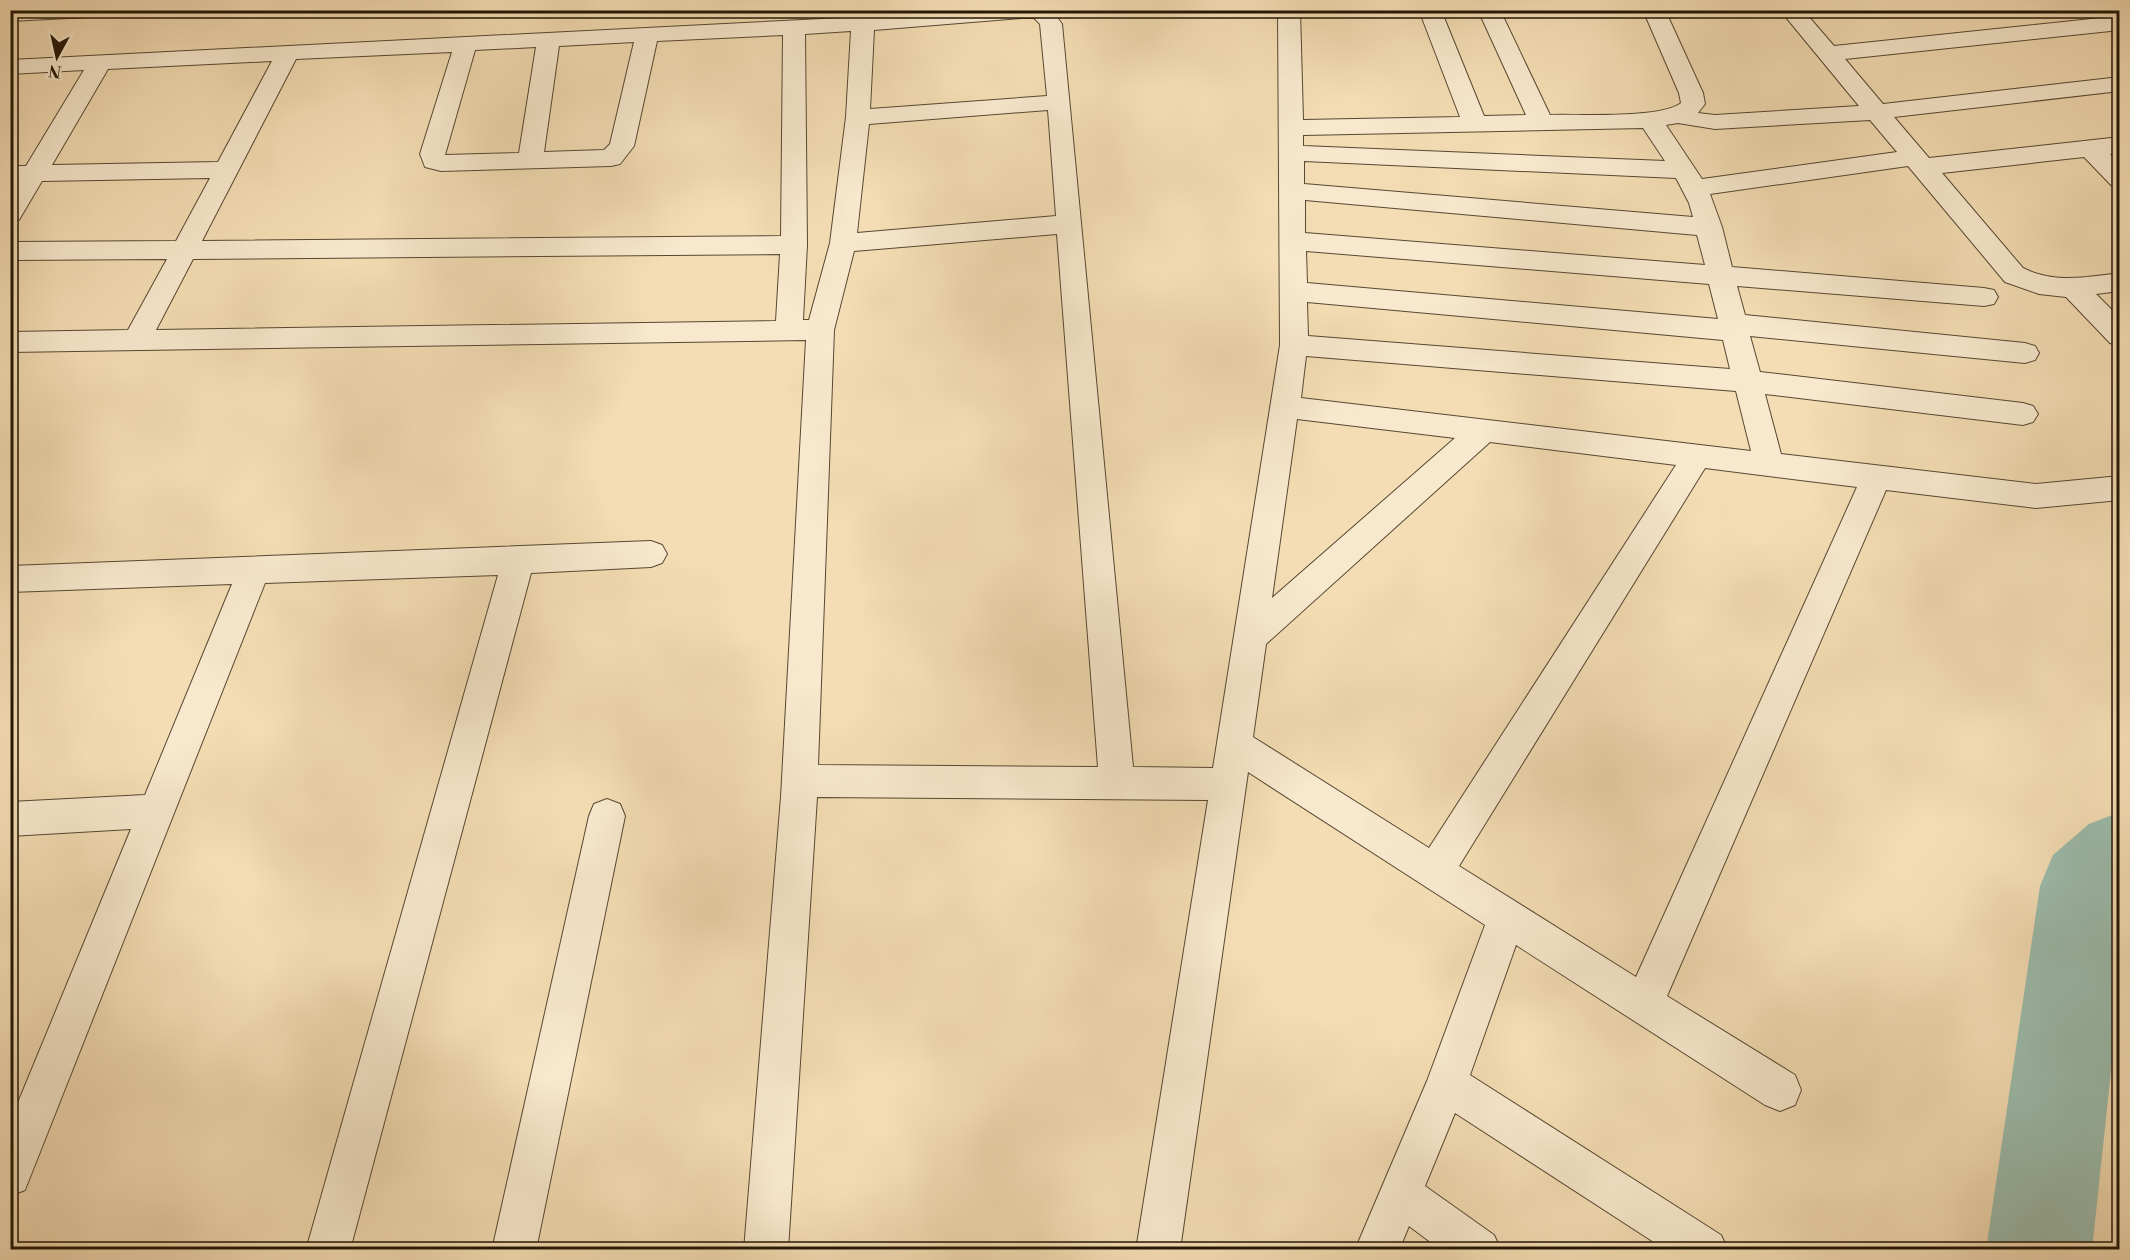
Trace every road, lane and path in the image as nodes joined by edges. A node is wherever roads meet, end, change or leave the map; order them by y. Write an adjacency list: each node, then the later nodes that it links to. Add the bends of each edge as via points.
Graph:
1 (88, 10): 7 (street)
2 (1289, 10): 26 (street)
3 (1430, 10): 25 (street)
4 (1489, 10): 24 (street)
5 (1654, 10): 21 (street, via 1691,93 1692,104)
6 (1791, 10): 15 (street)
7 (10, 14)
8 (2120, 23): 15 (street)
9 (863, 24): 10 (street); 19 (street, via 1016,11 1040,13 1052,24); 22 (street)
10 (794, 27): 11 (street); 41 (street)
11 (647, 35): 12 (street); 29 (street, via 618,152 604,159)
12 (549, 40): 13 (street); 29 (street)
13 (466, 44): 14 (street); 29 (street, via 432,154 434,161)
14 (288, 53): 16 (street); 31 (street)
15 (1828, 54): 20 (street)
16 (100, 63): 17 (street); 32 (street)
17 (10, 67)
18 (2120, 84): 20 (street)
19 (1059, 102): 22 (street); 37 (street)
20 (1876, 112): 21 (street, via 1715,122); 30 (street)
21 (1679, 115): 23 (street)
22 (858, 117): 40 (street)
23 (1650, 120): 24 (street); 34 (street)
24 (1542, 122): 25 (street)
25 (1475, 124): 26 (street)
26 (1291, 141): 34 (street); 35 (street)
27 (2120, 145): 28 (street)
28 (2090, 148): 30 (street); 33 (street)
29 (530, 161)
30 (1918, 162): 34 (street); 46 (street, via 2014,275 2035,285)
31 (227, 170): 32 (street); 42 (street)
32 (22, 174): 36 (street)
33 (2120, 178)
34 (1690, 179): 38 (street)
35 (1292, 191): 38 (street); 39 (street)
36 (10, 214)
37 (1069, 224): 40 (street); 71 (street)
38 (1709, 227): 44 (street)
39 (1293, 241): 44 (street); 47 (street)
40 (843, 243): 50 (street)
41 (794, 245): 42 (street); 50 (street)
42 (186, 248): 43 (street); 52 (street)
43 (10, 251)
44 (1720, 274): 48 (street); 49 (street)
45 (2120, 282): 46 (street)
46 (2073, 287): 51 (street)
47 (1294, 291): 49 (street); 54 (street)
48 (1984, 297)
49 (1735, 328): 55 (street); 56 (street)
50 (804, 330): 52 (street); 70 (street)
51 (2120, 336)
52 (137, 340): 53 (street)
53 (10, 342)
54 (1294, 345): 56 (street); 57 (street)
55 (2025, 353)
56 (1748, 381): 58 (street); 61 (street)
57 (1286, 407): 59 (street); 68 (street)
58 (2024, 414)
59 (1483, 431): 60 (street); 68 (street)
60 (1697, 456): 61 (street); 76 (street)
61 (1769, 465): 62 (street)
62 (1877, 477): 63 (street, via 2036,496); 78 (street)
63 (2120, 488)
64 (651, 554): 65 (street)
65 (518, 561): 66 (street); 83 (street)
66 (254, 570): 67 (street); 73 (street)
67 (10, 579)
68 (1251, 637): 69 (street)
69 (1235, 746): 72 (street); 76 (street)
70 (800, 781): 71 (street); 85 (street)
71 (1117, 784): 72 (street)
72 (1229, 784): 86 (street)
73 (158, 811): 75 (street); 81 (street)
74 (608, 816): 84 (street)
75 (10, 819)
76 (1435, 872): 77 (street)
77 (1506, 917): 78 (street); 79 (street)
78 (1644, 1004): 80 (street)
79 (1446, 1084): 82 (street); 89 (street)
80 (1780, 1090)
81 (10, 1175)
82 (1400, 1194): 87 (street); 88 (street)
83 (328, 1250)
84 (514, 1250)
85 (766, 1250)
86 (1158, 1250)
87 (1377, 1250)
88 (1479, 1250)
89 (1706, 1250)

